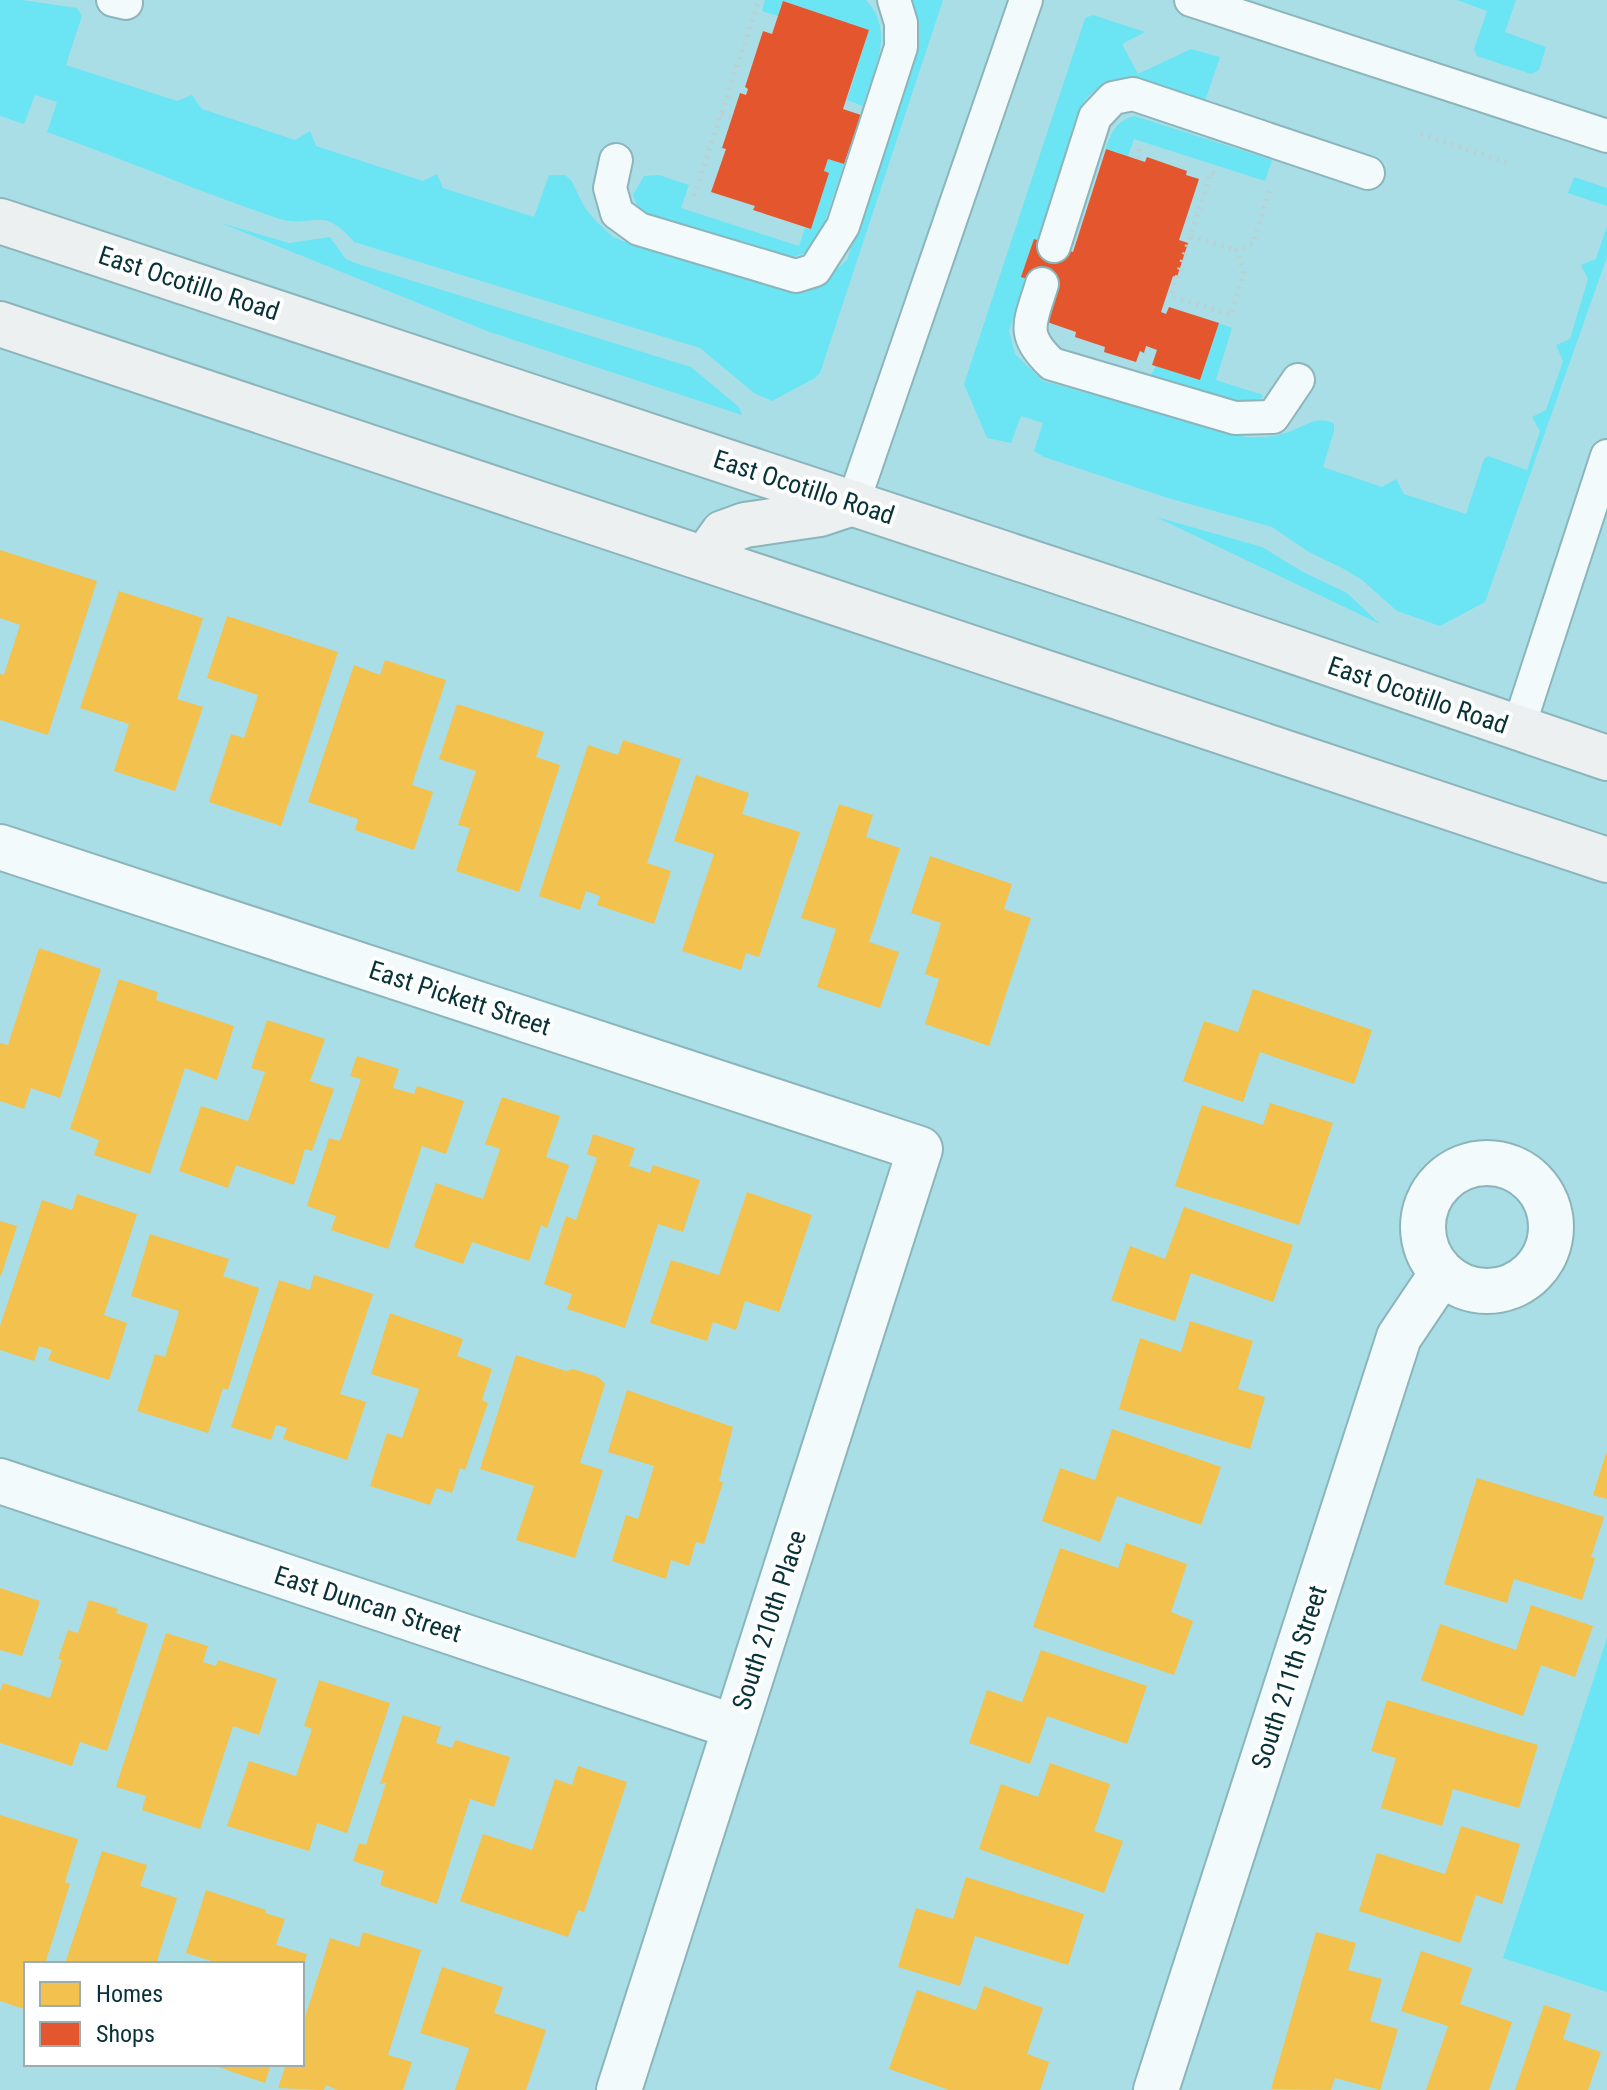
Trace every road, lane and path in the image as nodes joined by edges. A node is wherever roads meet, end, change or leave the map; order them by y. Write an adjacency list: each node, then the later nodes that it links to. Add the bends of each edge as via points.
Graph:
1 (759, 0): 5 (path)
2 (894, 0): 9 (lane, via 901,47 843,226 815,270 796,276 639,229 617,213 610,188)
3 (1026, 0): 25 (lane)
4 (1191, 0): 8 (lane)
5 (721, 114): 6 (path); 16 (path)
6 (732, 118)
7 (1421, 134): 10 (path)
8 (1607, 136)
9 (616, 160)
10 (1511, 164)
11 (1368, 173): 19 (lane, via 1133,94 1113,98 1095,117)
12 (1226, 177): 18 (path, via 1211,172)
13 (1273, 178): 15 (path)
14 (1255, 186): 15 (path)
15 (1269, 191): 20 (path, via 1253,244)
16 (691, 205)
17 (0, 221): 25 (main road, East Ocotillo Road)
18 (1191, 236): 20 (path); 20 (path, via 1171,296 1231,315 1244,272)
19 (1054, 246)
20 (1236, 250)
21 (1042, 284): 23 (lane, via 1030,338 1052,364 1235,418 1273,417)
22 (0, 324): 26 (main road)
23 (1298, 380)
24 (1607, 456): 27 (lane)
25 (853, 503): 26 (main road, via 723,533); 27 (main road, East Ocotillo Road)
26 (705, 558): 30 (main road)
27 (1518, 729): 28 (main road, East Ocotillo Road)
28 (1607, 758)
29 (0, 847): 31 (street, East Pickett Street)
30 (1607, 860)
31 (920, 1149): 34 (street, South 210th Place)
32 (1442, 1273): 36 (street, South 211th Street, via 1399,1337)
33 (0, 1481): 34 (street, East Duncan Street)
34 (735, 1727): 35 (street, South 210th Place)
35 (619, 2090)
36 (1156, 2090)

